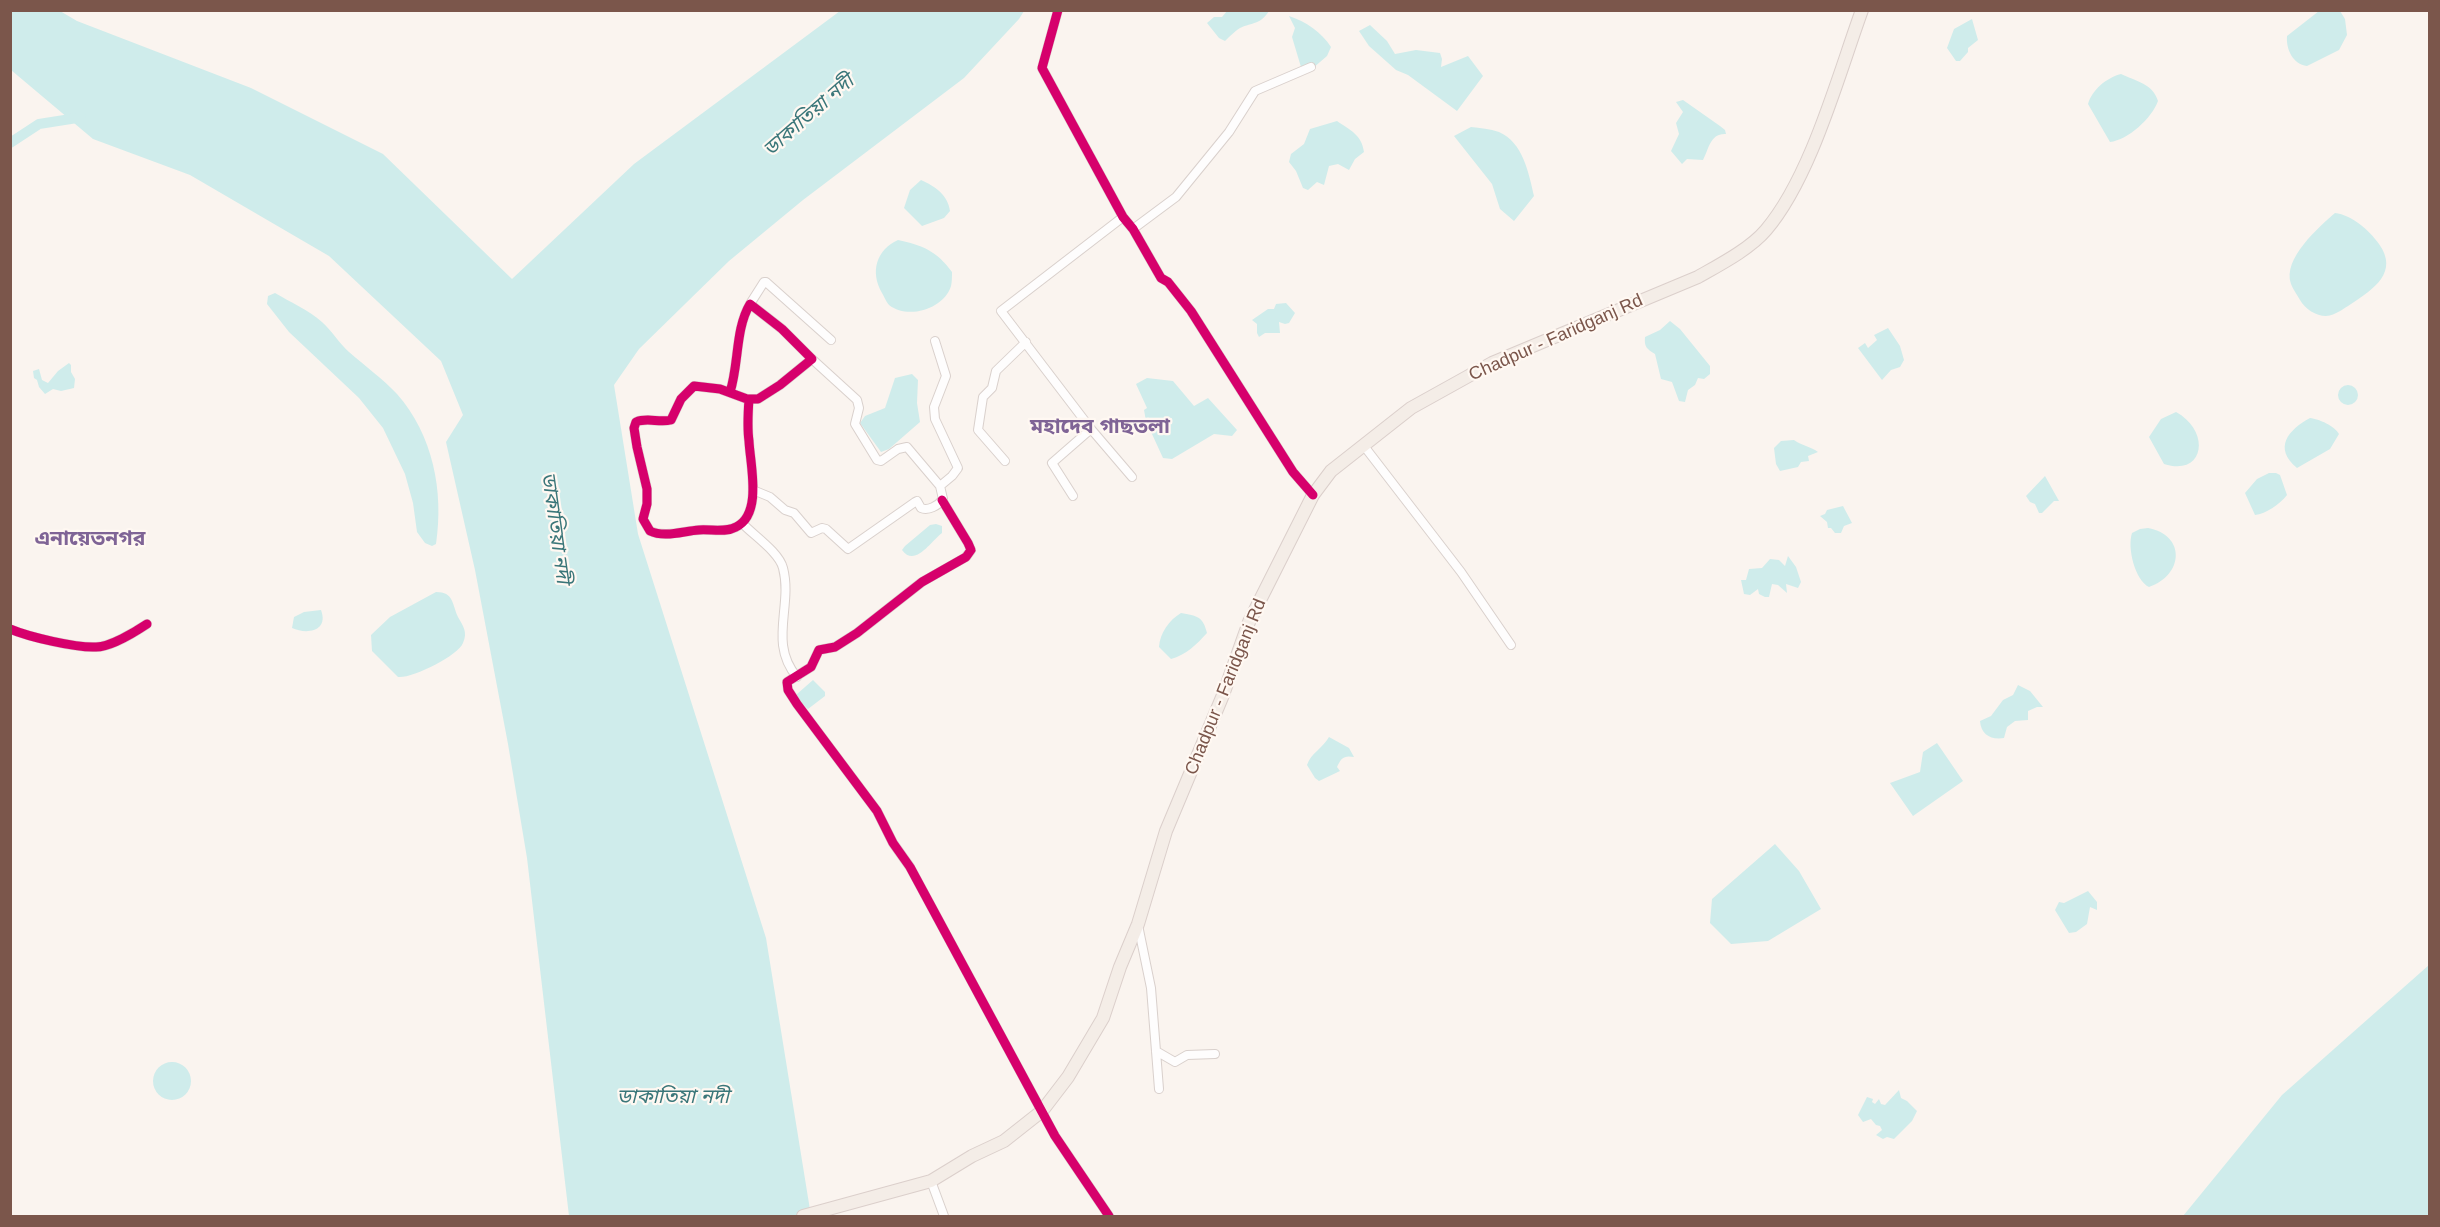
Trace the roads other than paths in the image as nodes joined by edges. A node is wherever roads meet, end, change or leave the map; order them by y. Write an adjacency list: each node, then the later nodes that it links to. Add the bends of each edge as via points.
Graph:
1 (1058, 10): 4 (street, via 1042,68)
2 (1862, 10): 14 (main road, Chadpur - Faridganj Rd, via 1809,155 1765,231 1698,277 1492,363 1411,408)
3 (1311, 67): 5 (street, via 1255,91 1229,132 1176,197)
4 (1122, 217): 5 (street); 9 (street, via 1001,311)
5 (1133, 229): 19 (street, via 1161,278 1191,311 1293,472)
6 (750, 304): 7 (street, via 766,282); 10 (street); 11 (street)
7 (831, 340)
8 (936, 341): 17 (street, via 946,376 933,407 935,419 958,468)
9 (1026, 342): 13 (street); 15 (street, via 996,370 992,388 982,401 978,430)
10 (812, 359): 12 (street, via 758,399); 17 (street, via 857,400 855,424 877,460 907,447)
11 (730, 392): 12 (street); 22 (street, via 694,386 681,399 671,420 642,420 634,428 647,489 643,519 650,531 664,535 727,530)
12 (749, 399): 18 (street)
13 (1091, 429): 16 (street); 20 (street, via 1052,464)
14 (1364, 446): 19 (main road, Chadpur - Faridganj Rd, via 1331,471); 25 (street, via 1461,572)
15 (1005, 461)
16 (1132, 477)
17 (940, 486): 21 (street)
18 (753, 490): 21 (street, via 794,513 811,532 826,529 848,549 915,502 925,510); 22 (street)
19 (1313, 495): 27 (main road, Chadpur - Faridganj Rd, via 1249,622 1166,831)
20 (1073, 496)
21 (942, 501): 26 (street, via 971,550 966,557 922,582 835,647 819,650 811,667)
22 (742, 523): 26 (street, via 783,567 781,640)
23 (147, 624): 24 (street, via 98,647 27,637)
24 (10, 629)
25 (1511, 645)
26 (797, 677): 31 (street, via 787,682 788,690 877,811)
27 (1138, 924): 28 (street, via 1151,988); 31 (main road, Chadpur - Faridganj Rd, via 1103,1018 1068,1077)
28 (1156, 1051): 29 (street, via 1175,1062 1187,1055); 30 (street)
29 (1215, 1054)
30 (1159, 1089)
31 (1042, 1111): 32 (main road, Chadpur - Faridganj Rd, via 1004,1141); 35 (street)
32 (931, 1181): 33 (main road, Chadpur - Faridganj Rd); 34 (street)
33 (803, 1216)
34 (944, 1216)
35 (1108, 1216)

